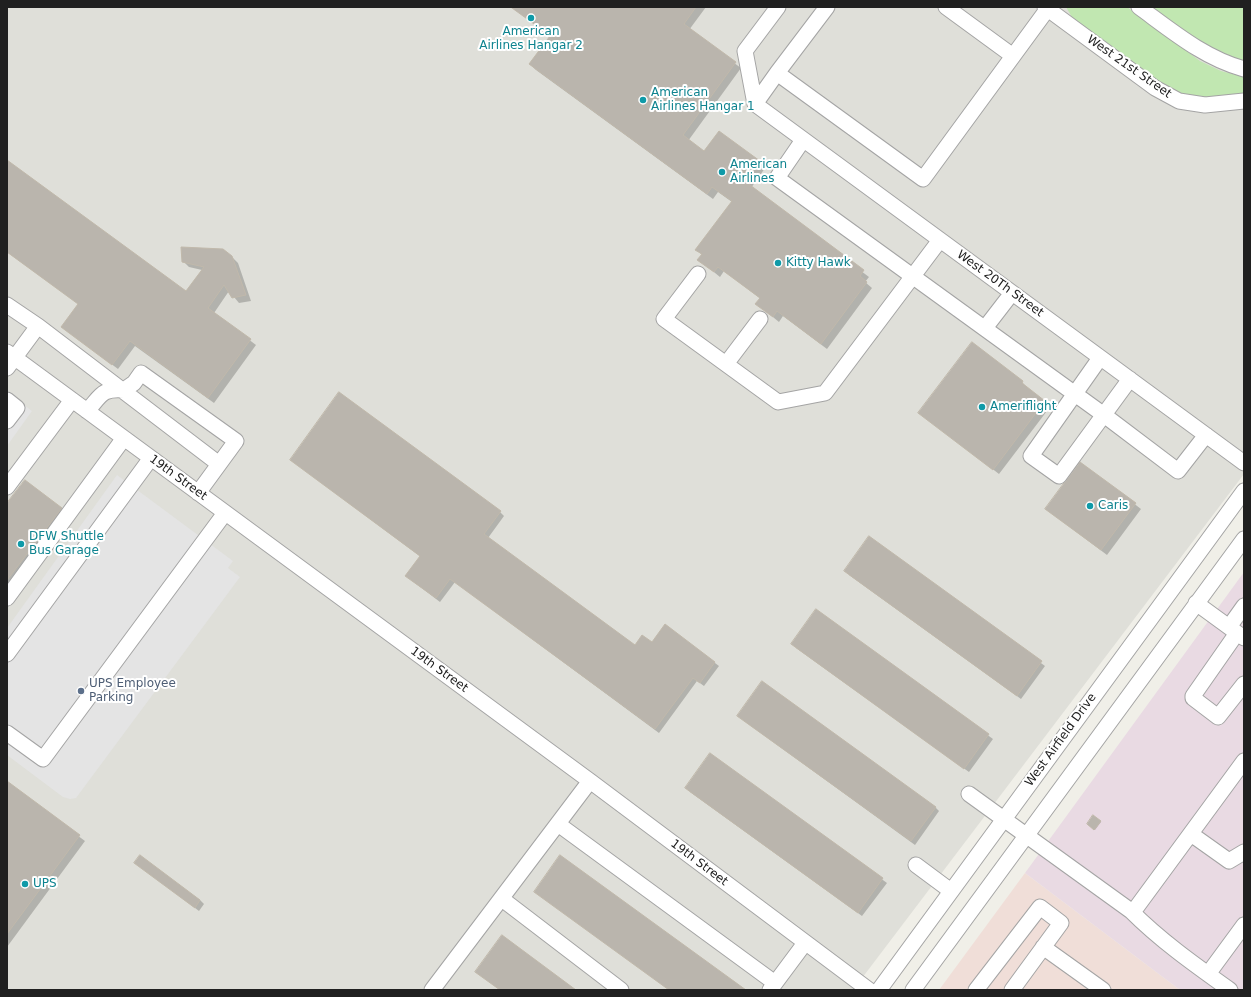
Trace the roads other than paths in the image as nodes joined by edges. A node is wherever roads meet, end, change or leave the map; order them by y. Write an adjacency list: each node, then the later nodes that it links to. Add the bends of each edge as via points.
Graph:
1 (778, 7): 10 (street, via 745,51)
2 (827, 7): 8 (street)
3 (946, 7): 6 (street)
4 (1139, 7): 7 (street, via 1206,54)
5 (1047, 8): 6 (street); 9 (street, West 21st Street, via 1155,88 1179,101 1205,105)
6 (1013, 56): 8 (street, via 923,178)
7 (1244, 69)
8 (777, 73): 10 (street)
9 (1244, 101)
10 (756, 104): 11 (street, West 20Th Street)
11 (803, 140): 12 (street, West 20Th Street); 14 (street, via 777,178)
12 (940, 240): 14 (street); 15 (street, West 20Th Street)
13 (698, 274): 22 (street, via 664,319)
14 (913, 276): 19 (street); 22 (street, via 826,393 778,402)
15 (1012, 292): 19 (street); 20 (street, West 20Th Street)
16 (7, 305): 18 (street)
17 (760, 319): 22 (street)
18 (38, 326): 21 (street); 24 (street)
19 (985, 328): 25 (street)
20 (1100, 358): 23 (street, West 20Th Street); 25 (street)
21 (10, 359): 27 (street, 19th Street)
22 (726, 364)
23 (1130, 379): 29 (street); 31 (street, West 20Th Street)
24 (124, 390): 28 (street, via 111,389 103,393); 35 (street); 35 (street, via 134,383 141,373 236,441)
25 (1075, 394): 29 (street); 29 (street, via 1031,456 1053,472 1059,476)
26 (7, 400): 30 (street, via 17,408)
27 (72, 400): 28 (street, 19th Street); 36 (street)
28 (87, 411): 32 (street, 19th Street)
29 (1104, 415): 31 (street, via 1178,471)
30 (7, 421)
31 (1206, 435): 34 (street, West 20Th Street)
32 (124, 438): 33 (street, 19th Street); 41 (street)
33 (151, 458): 38 (street, 19th Street); 45 (street)
34 (1244, 463)
35 (219, 464): 38 (street)
36 (7, 487)
37 (1244, 491): 51 (street, West Airfield Drive)
38 (198, 493): 39 (street, 19th Street)
39 (225, 513): 47 (street, via 43,759); 49 (street, 19th Street)
40 (1244, 539): 42 (street)
41 (7, 598)
42 (1196, 603): 44 (street); 54 (street)
43 (1244, 606): 44 (street)
44 (1237, 633): 46 (street, via 1193,698 1218,717)
45 (7, 654)
46 (1244, 684)
47 (7, 733)
48 (1244, 761): 53 (street)
49 (590, 781): 52 (street); 61 (street, 19th Street)
50 (969, 794): 51 (street)
51 (1003, 819): 54 (street); 57 (street, West Airfield Drive)
52 (558, 824): 58 (street); 64 (street)
53 (1191, 834): 55 (street, via 1229,861); 59 (street, via 1136,908)
54 (1025, 835): 59 (street); 69 (street)
55 (1244, 852)
56 (916, 865): 57 (street)
57 (951, 891): 68 (street, West Airfield Drive)
58 (502, 899): 65 (street); 66 (street)
59 (1131, 911): 63 (street, via 1147,927)
60 (1244, 925): 63 (street)
61 (805, 942): 64 (street); 67 (street, 19th Street)
62 (1043, 947): 70 (street, via 1061,923 1040,908); 71 (street); 72 (street)
63 (1208, 974): 73 (street)
64 (773, 987)
65 (438, 988)
66 (622, 990)
67 (869, 990)
68 (879, 990)
69 (913, 990)
70 (976, 990)
71 (1012, 990)
72 (1103, 990)
73 (1230, 990)

